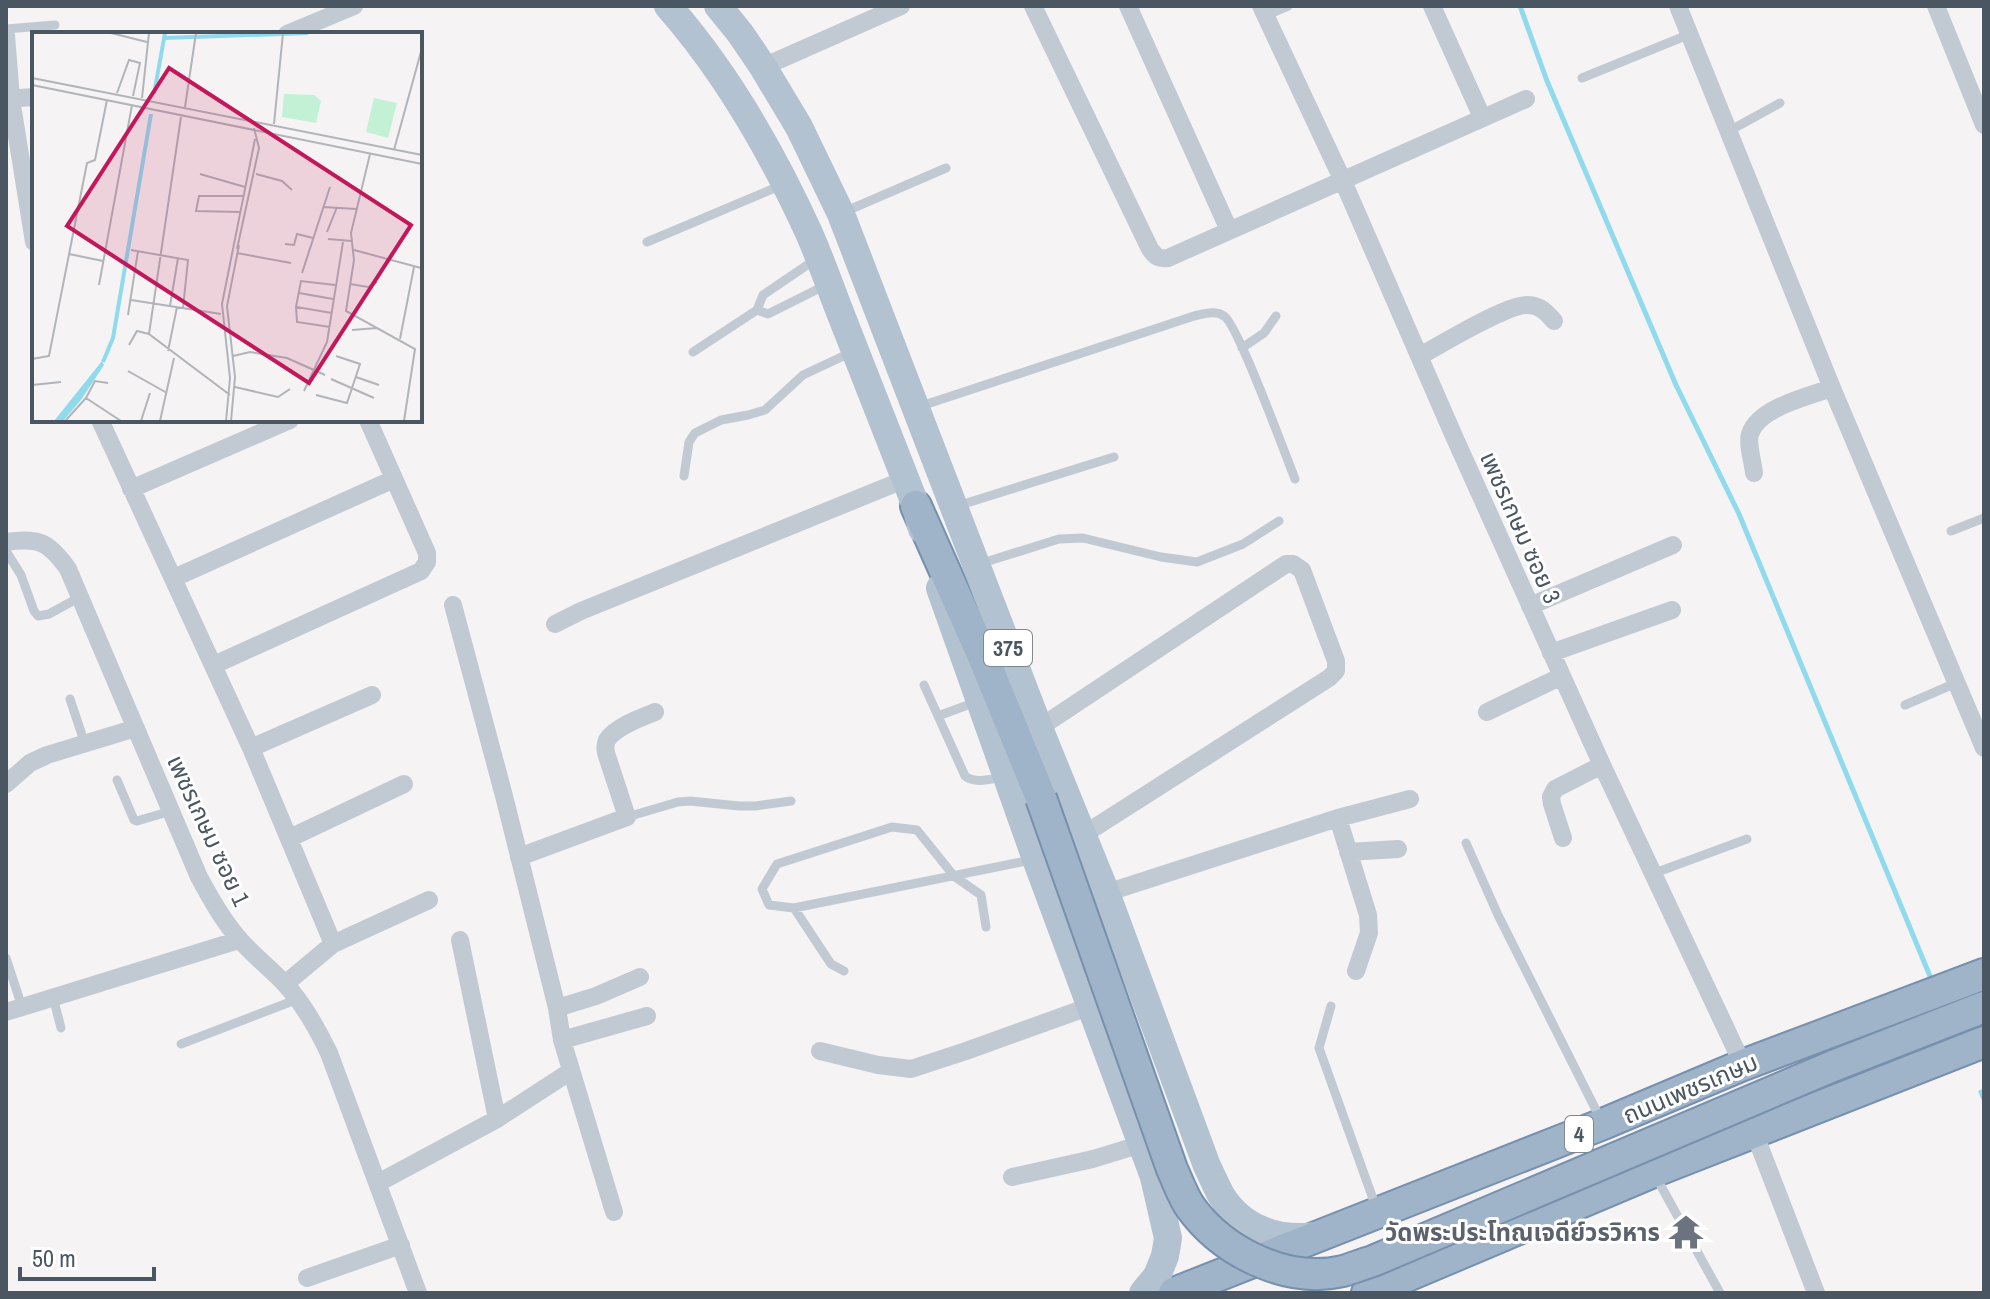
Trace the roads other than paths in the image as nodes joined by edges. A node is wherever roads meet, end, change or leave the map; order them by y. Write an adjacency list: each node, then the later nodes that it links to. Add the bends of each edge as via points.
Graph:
1 (354, 6): 14 (street)
2 (668, 6): 27 (main road, 375, via 738,99)
3 (718, 6): 16 (main road, 375)
4 (901, 6): 16 (street)
5 (1033, 6): 29 (street, via 1155,257 1168,258)
6 (1128, 6): 29 (street)
7 (1288, 6): 11 (lane)
8 (1432, 6): 22 (street)
9 (1678, 6): 15 (street)
10 (1936, 6): 23 (street)
11 (1263, 11): 26 (street, เพชรเกษม ซอย 3)
12 (55, 25): 13 (lane)
13 (6, 32): 19 (street)
14 (292, 32)
15 (1690, 34): 17 (lane); 24 (street)
16 (763, 67): 28 (main road, 375)
17 (1582, 78)
18 (32, 97): 19 (street)
19 (8, 99): 30 (street)
20 (1526, 99): 22 (street)
21 (1780, 103): 24 (lane)
22 (1482, 117): 26 (street)
23 (1984, 125)
24 (1729, 131): 41 (street)
25 (946, 168): 28 (lane)
26 (1343, 181): 29 (street); 40 (street, เพชรเกษม ซอย 3)
27 (785, 183): 31 (lane); 32 (main road, 375)
28 (841, 214): 42 (main road, 375)
29 (1229, 230)
30 (32, 231)
31 (647, 242)
32 (819, 257): 33 (main road, 375); 34 (lane, via 763,295)
33 (829, 284): 34 (lane, via 768,314); 38 (main road, 375)
34 (757, 310): 39 (lane)
35 (1276, 316): 37 (lane, via 1264,333)
36 (1554, 321): 40 (street, via 1530,304 1511,307)
37 (1242, 348): 42 (lane, via 1222,314 1194,316); 50 (lane)
38 (855, 351): 48 (lane, via 803,375 765,410 721,420 695,433); 52 (main road, 375)
39 (693, 352)
40 (1420, 356): 64 (street, เพชรเกษม ซอย 3)
41 (1832, 388): 47 (street, via 1758,421 1749,436); 70 (street)
42 (915, 408): 53 (main road, 375)
43 (101, 422): 51 (street)
44 (285, 422): 51 (street)
45 (369, 422): 49 (street)
46 (1114, 457): 53 (lane)
47 (1754, 473)
48 (684, 476)
49 (394, 479): 61 (street); 68 (street, via 427,553 421,571)
50 (1295, 479)
51 (131, 489): 61 (street)
52 (911, 492): 66 (street); 74 (main road, 375); 122 (highway, bridge, via 1041,798 1172,1169 1190,1207 1208,1227 1259,1262 1316,1274 1373,1261)
53 (954, 508): 60 (main road, 375)
54 (1984, 518): 56 (lane)
55 (1279, 521): 60 (lane, via 1243,544 1197,562 1083,538 1059,539)
56 (1951, 531)
57 (6, 542): 62 (street, เพชรเกษม ซอย 1, via 44,543 57,552)
58 (1673, 545): 64 (street)
59 (6, 551): 62 (lane, via 38,616)
60 (976, 565): 80 (main road, 375)
61 (174, 578): 68 (street)
62 (80, 597): 79 (street, เพชรเกษม ซอย 1)
63 (453, 605): 101 (street)
64 (1530, 606): 67 (street, เพชรเกษม ซอย 3)
65 (1672, 610): 67 (street)
66 (555, 624)
67 (1551, 653): 69 (street, เพชรเกษม ซอย 3)
68 (214, 665): 82 (street)
69 (1562, 676): 77 (street); 84 (street, เพชรเกษม ซอย 3)
70 (1956, 683): 75 (lane); 83 (street)
71 (924, 685): 78 (lane)
72 (372, 695): 82 (street)
73 (70, 699): 81 (lane)
74 (980, 701): 78 (lane); 85 (main road, 375)
75 (1905, 705)
76 (655, 712): 92 (street, via 623,727 605,743)
77 (1487, 712)
78 (938, 716): 85 (lane, via 969,780)
79 (136, 728): 81 (street); 91 (street, เพชรเกษม ซอย 1)
80 (1039, 728): 94 (main road, 375); 94 (street, via 1286,564 1302,570 1336,671)
81 (85, 744): 87 (street, via 30,763)
82 (251, 748): 95 (street)
83 (1984, 748)
84 (1602, 765): 96 (street, via 1555,789 1551,797); 103 (street, เพชรเกษม ซอย 3)
85 (1006, 776): 102 (main road, 375)
86 (117, 780): 91 (lane, via 134,820)
87 (6, 784)
88 (404, 784): 95 (street)
89 (1410, 799): 93 (street)
90 (791, 801): 92 (lane, via 755,806 678,802)
91 (171, 811): 109 (street, เพชรเกษม ซอย 1, via 199,877)
92 (627, 817): 101 (street)
93 (1338, 818): 100 (street); 105 (street)
94 (1083, 835): 105 (main road, 375)
95 (290, 838): 111 (street)
96 (1563, 838)
97 (1747, 839): 103 (lane)
98 (1466, 843): 134 (lane)
99 (1398, 849): 100 (street)
100 (1348, 852): 114 (street, via 1368,915 1369,933)
101 (519, 857): 123 (street)
102 (1036, 859): 104 (lane); 120 (main road, 375)
103 (1652, 874): 131 (street, เพชรเกษม ซอย 3)
104 (954, 876): 107 (lane); 107 (lane, via 917,830 892,827 777,864 762,889 769,905); 108 (lane, via 981,895)
105 (1106, 893): 140 (main road, 375)
106 (429, 900): 111 (street)
107 (794, 908): 113 (lane, via 831,964)
108 (986, 927)
109 (239, 940): 117 (street, เพชรเกษม ซอย 1); 118 (street)
110 (460, 940): 133 (street)
111 (333, 944): 117 (street)
112 (6, 958): 124 (lane)
113 (844, 971)
114 (1356, 971)
115 (1984, 974): 131 (highway, ถนนเพชรเกษม / 4)
116 (640, 977): 123 (street)
117 (285, 984): 119 (street, เพชรเกษม ซอย 1)
118 (53, 997): 124 (street); 126 (lane)
119 (298, 999): 129 (lane); 139 (street, เพชรเกษม ซอย 1, via 329,1053)
120 (1091, 1006): 130 (street, via 911,1069); 136 (main road, 375)
121 (1331, 1006): 142 (lane, via 1319,1048)
122 (1984, 1007)
123 (557, 1008): 127 (street)
124 (14, 1009)
125 (647, 1016): 127 (street)
126 (61, 1028)
127 (562, 1040): 132 (street)
128 (1984, 1042): 135 (highway)
129 (181, 1044)
130 (820, 1051)
131 (1743, 1065): 134 (highway, ถนนเพชรเกษม / 4)
132 (571, 1071): 133 (street); 141 (street)
133 (497, 1119): 139 (street)
134 (1603, 1124): 142 (highway, ถนนเพชรเกษม / 4)
135 (1754, 1132): 137 (highway); 152 (street)
136 (1142, 1144): 138 (street); 143 (main road, 375)
137 (1653, 1172): 150 (highway, via 1405,1283); 151 (lane)
138 (1012, 1177)
139 (378, 1183): 145 (street, เพชรเกษม ซอย 1)
140 (1221, 1195): 143 (main road, via 1207,1209 1188,1216); 144 (main road, 375, via 1255,1228 1297,1238)
141 (614, 1212)
142 (1378, 1213): 144 (highway, ถนนเพชรเกษม / 4)
143 (1163, 1215): 148 (main road, 375, via 1165,1256)
144 (1325, 1234): 149 (highway, ถนนเพชรเกษม / 4)
145 (401, 1245): 146 (street); 147 (street, เพชรเกษม ซอย 1)
146 (307, 1278)
147 (418, 1293)
148 (1143, 1293)
149 (1174, 1293)
150 (1367, 1293)
151 (1720, 1293)
152 (1816, 1293)

